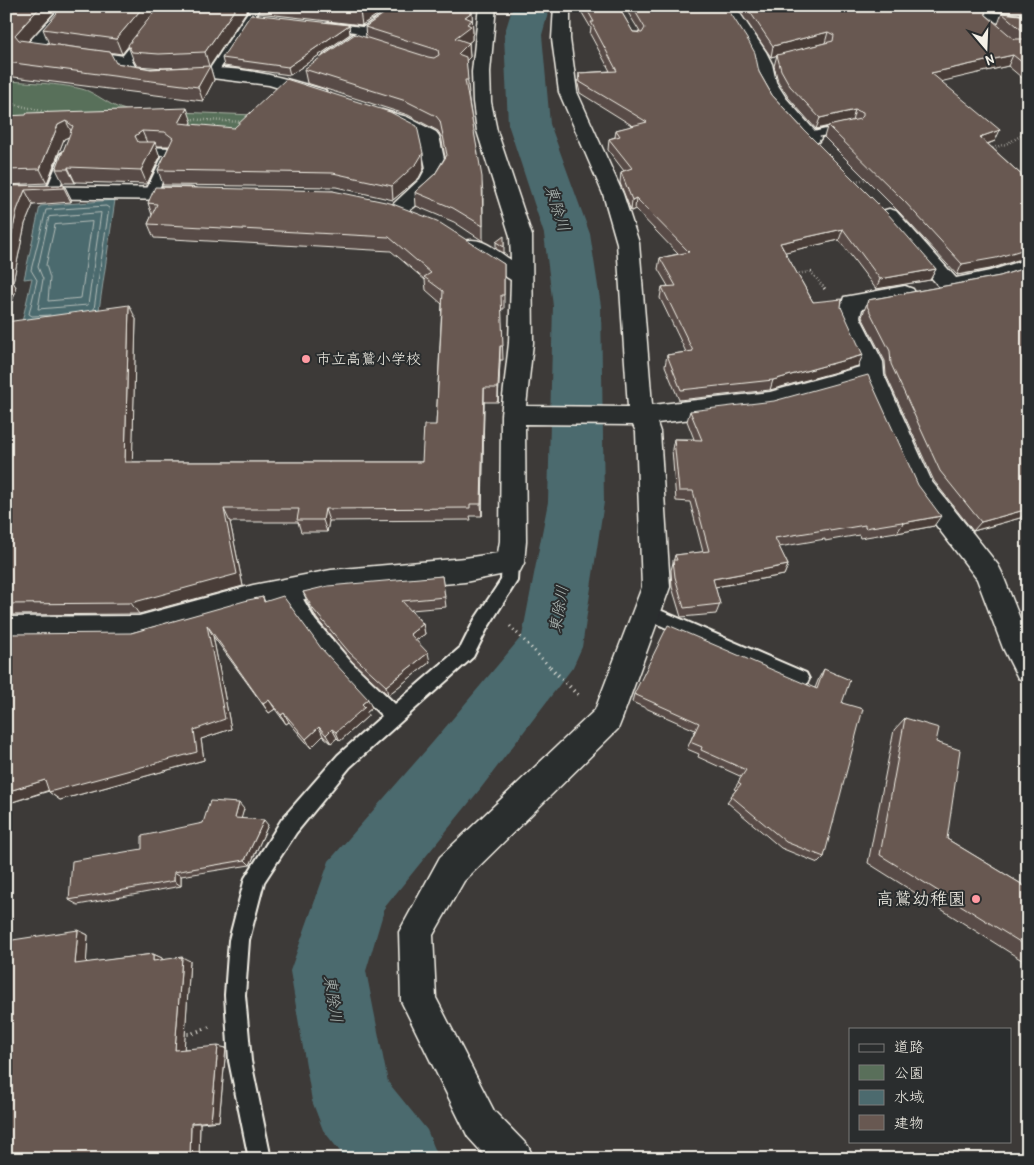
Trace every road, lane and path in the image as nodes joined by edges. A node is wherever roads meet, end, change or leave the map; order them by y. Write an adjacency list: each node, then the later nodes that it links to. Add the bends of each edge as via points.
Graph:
1 (72, 6): 12 (street, via 32,49)
2 (168, 6): 12 (lane)
3 (257, 6): 13 (lane, via 255,17)
4 (406, 6): 11 (street)
5 (488, 6): 36 (street, via 481,72 482,102 487,131 521,236)
6 (562, 6): 41 (street, via 561,39 568,92 613,194 628,243)
7 (726, 6): 24 (street, via 767,63 767,82 778,101)
8 (983, 17): 9 (street)
9 (1028, 21)
10 (314, 24): 11 (lane)
11 (370, 39): 14 (street, via 353,42)
12 (124, 62): 13 (street, via 128,72 156,77)
13 (212, 73): 14 (street)
14 (290, 85): 15 (street)
15 (336, 100)
16 (6, 102): 18 (path)
17 (363, 109): 32 (street, via 430,136 436,168 428,183 389,208)
18 (52, 114)
19 (183, 119): 20 (path)
20 (250, 122)
21 (852, 126): 24 (lane)
22 (1028, 132): 26 (path, via 1006,144)
23 (72, 140): 27 (lane)
24 (815, 142)
25 (148, 151): 29 (lane, via 170,152)
26 (982, 151)
27 (52, 191): 28 (street); 29 (street)
28 (6, 192)
29 (151, 193): 30 (street)
30 (214, 194)
31 (879, 206): 37 (street)
32 (422, 219)
33 (454, 234): 36 (street)
34 (1028, 266): 37 (street, via 993,278)
35 (785, 274): 38 (path, via 811,272 834,301)
36 (522, 277): 40 (street)
37 (951, 286): 38 (street, via 852,303)
38 (851, 307): 39 (street, via 849,317 871,362)
39 (872, 375): 41 (street, via 770,401); 47 (street, via 922,488 988,573)
40 (520, 415): 41 (street); 42 (street)
41 (641, 416): 45 (street, via 648,432 656,587)
42 (510, 563): 43 (street, via 331,582); 44 (lane, via 509,581)
43 (289, 590): 46 (street, via 139,629); 49 (lane, via 309,625 345,667)
44 (492, 607): 49 (lane, via 467,652); 50 (path, via 589,706)
45 (648, 612): 48 (lane); 50 (street)
46 (6, 630)
47 (1028, 670)
48 (800, 679)
49 (395, 716): 51 (lane, via 344,761 289,826 255,878 239,940 234,995)
50 (607, 719): 54 (street, via 452,869 416,932 419,1001 481,1124)
51 (236, 1016): 52 (path, via 191,1034); 53 (lane, via 240,1061)
52 (173, 1035)
53 (260, 1159)
54 (515, 1159)

